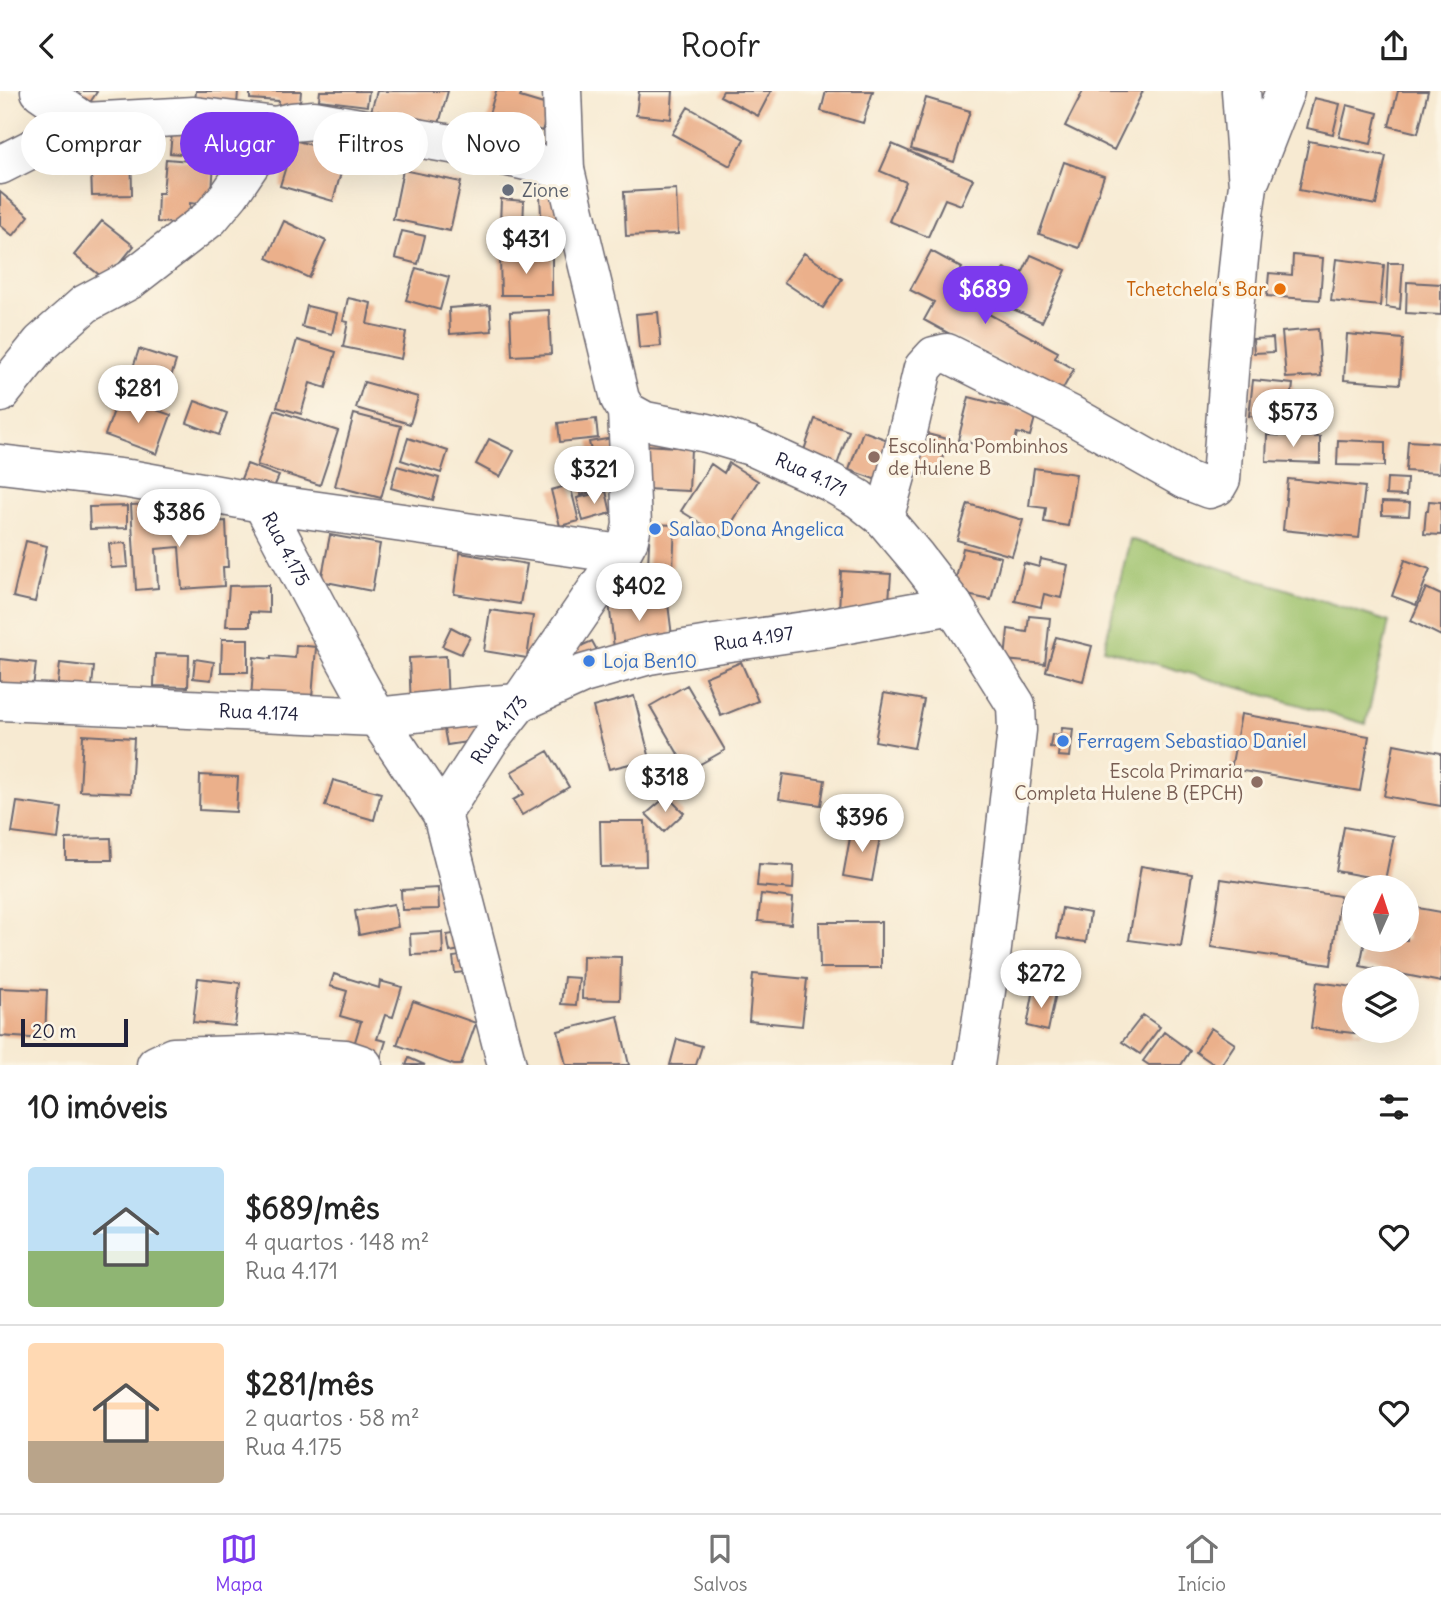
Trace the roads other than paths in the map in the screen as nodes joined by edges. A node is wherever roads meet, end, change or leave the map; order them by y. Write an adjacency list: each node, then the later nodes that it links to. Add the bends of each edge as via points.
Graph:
1 (40, 91): 6 (street)
2 (562, 91): 10 (street, Rua 4.173)
3 (1241, 91): 12 (street)
4 (1284, 91): 12 (street)
5 (314, 106): 7 (street); 10 (street)
6 (70, 112)
7 (299, 117)
8 (21, 154): 9 (street)
9 (0, 165)
10 (565, 170): 14 (street, Rua 4.173, via 620,399)
11 (243, 175): 13 (street, via 210,218 130,279 85,304 41,343)
12 (1248, 186): 17 (street, via 1217,486 1209,489 1186,480 1072,415 947,353 934,356 923,368)
13 (0, 396)
14 (627, 411): 17 (street, Rua 4.171, via 645,421 751,446 830,482); 18 (street, Rua 4.173, via 632,525)
15 (0, 464): 16 (street, Rua 4.175, via 129,479)
16 (262, 503): 18 (street); 22 (street, Rua 4.175)
17 (884, 519): 19 (street, Rua 4.171)
18 (621, 554): 21 (street, Rua 4.173)
19 (953, 605): 21 (street, Rua 4.197, via 649,656 583,674); 27 (street, Rua 4.171, via 1016,705 1017,730)
20 (0, 701): 22 (street, Rua 4.174)
21 (519, 703): 22 (street, Rua 4.174); 23 (street, Rua 4.173)
22 (377, 717): 23 (street, Rua 4.175)
23 (442, 814): 26 (street)
24 (156, 1065): 25 (street, via 173,1057 271,1054 345,1059)
25 (363, 1065)
26 (507, 1065)
27 (975, 1065)

